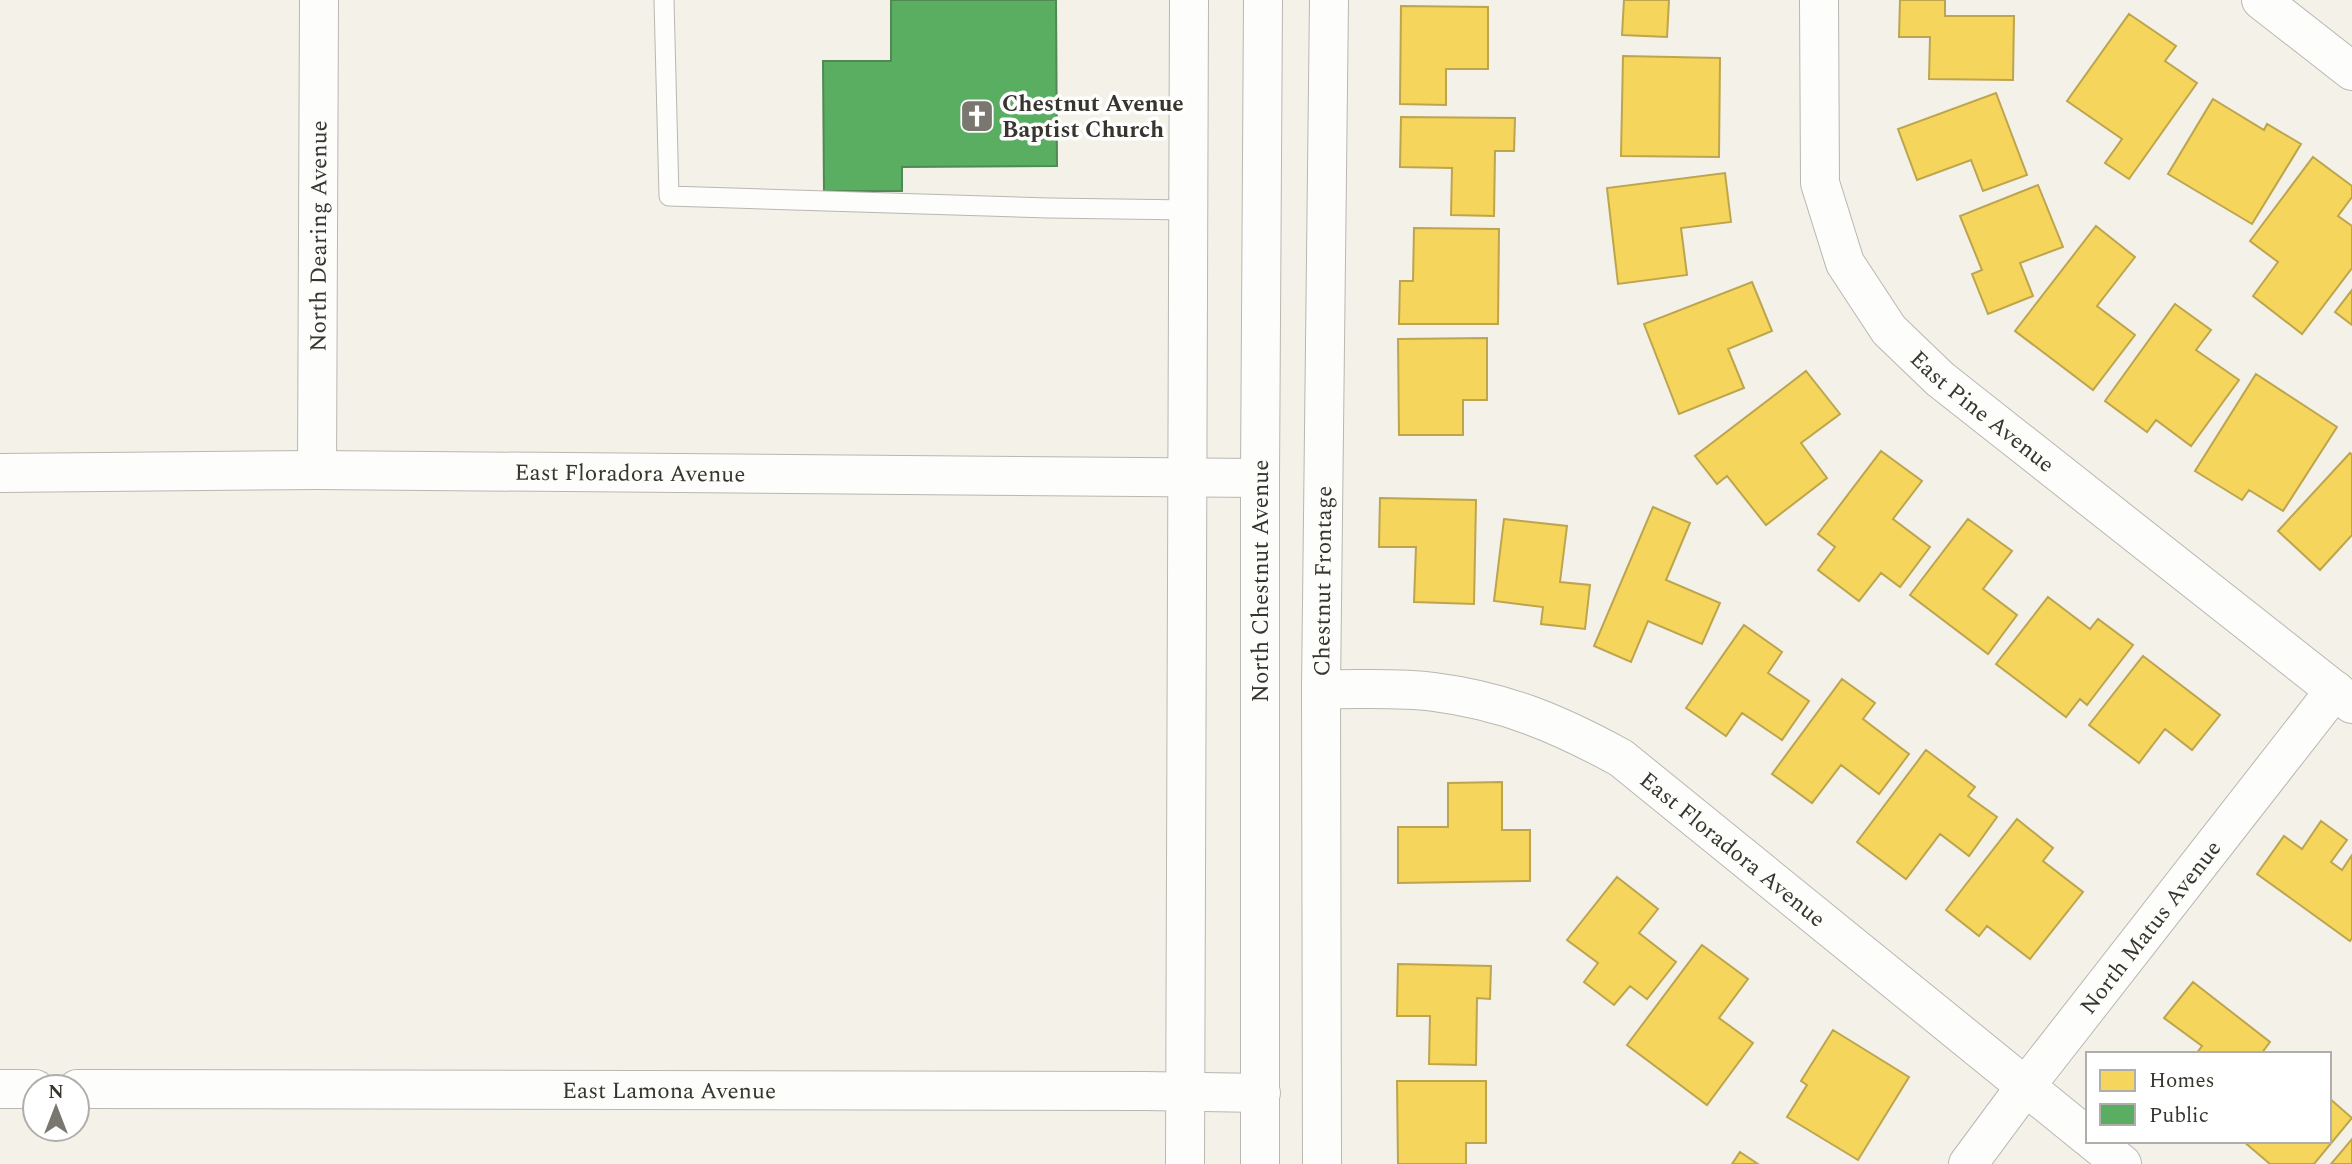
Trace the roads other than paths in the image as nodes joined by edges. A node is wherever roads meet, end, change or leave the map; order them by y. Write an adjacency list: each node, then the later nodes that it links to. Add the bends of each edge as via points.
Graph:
1 (319, 0): 10 (street, North Dearing Avenue)
2 (664, 0): 9 (lane, via 669,195)
3 (1189, 0): 9 (street)
4 (1262, 0): 13 (street, North Chestnut Avenue)
5 (1329, 0): 14 (street, Chestnut Frontage)
6 (1819, 0): 15 (street, East Pine Avenue, via 1820,183 1845,263 1889,331 1940,379)
7 (2261, 0): 8 (street)
8 (2352, 71)
9 (1189, 210): 12 (street)
10 (317, 470): 11 (street, East Floradora Avenue); 12 (street, East Floradora Avenue)
11 (0, 473)
12 (1189, 477): 13 (street, East Floradora Avenue); 20 (street)
13 (1260, 478): 21 (street, North Chestnut Avenue)
14 (1321, 689): 16 (street, East Floradora Avenue, via 1433,692 1488,702 1541,718 1621,758); 26 (street, Chestnut Frontage)
15 (2343, 697): 16 (street, North Matus Avenue)
16 (2025, 1087): 22 (street, East Floradora Avenue); 27 (street, North Matus Avenue)
17 (0, 1089): 18 (street)
18 (21, 1089)
19 (91, 1089): 20 (street, East Lamona Avenue)
20 (1185, 1091): 21 (street, East Lamona Avenue); 24 (street)
21 (1261, 1093): 25 (street, North Chestnut Avenue)
22 (2086, 1135)
23 (2096, 1143): 28 (street)
24 (1185, 1164)
25 (1260, 1164)
26 (1322, 1164)
27 (1968, 1164)
28 (2123, 1164)

